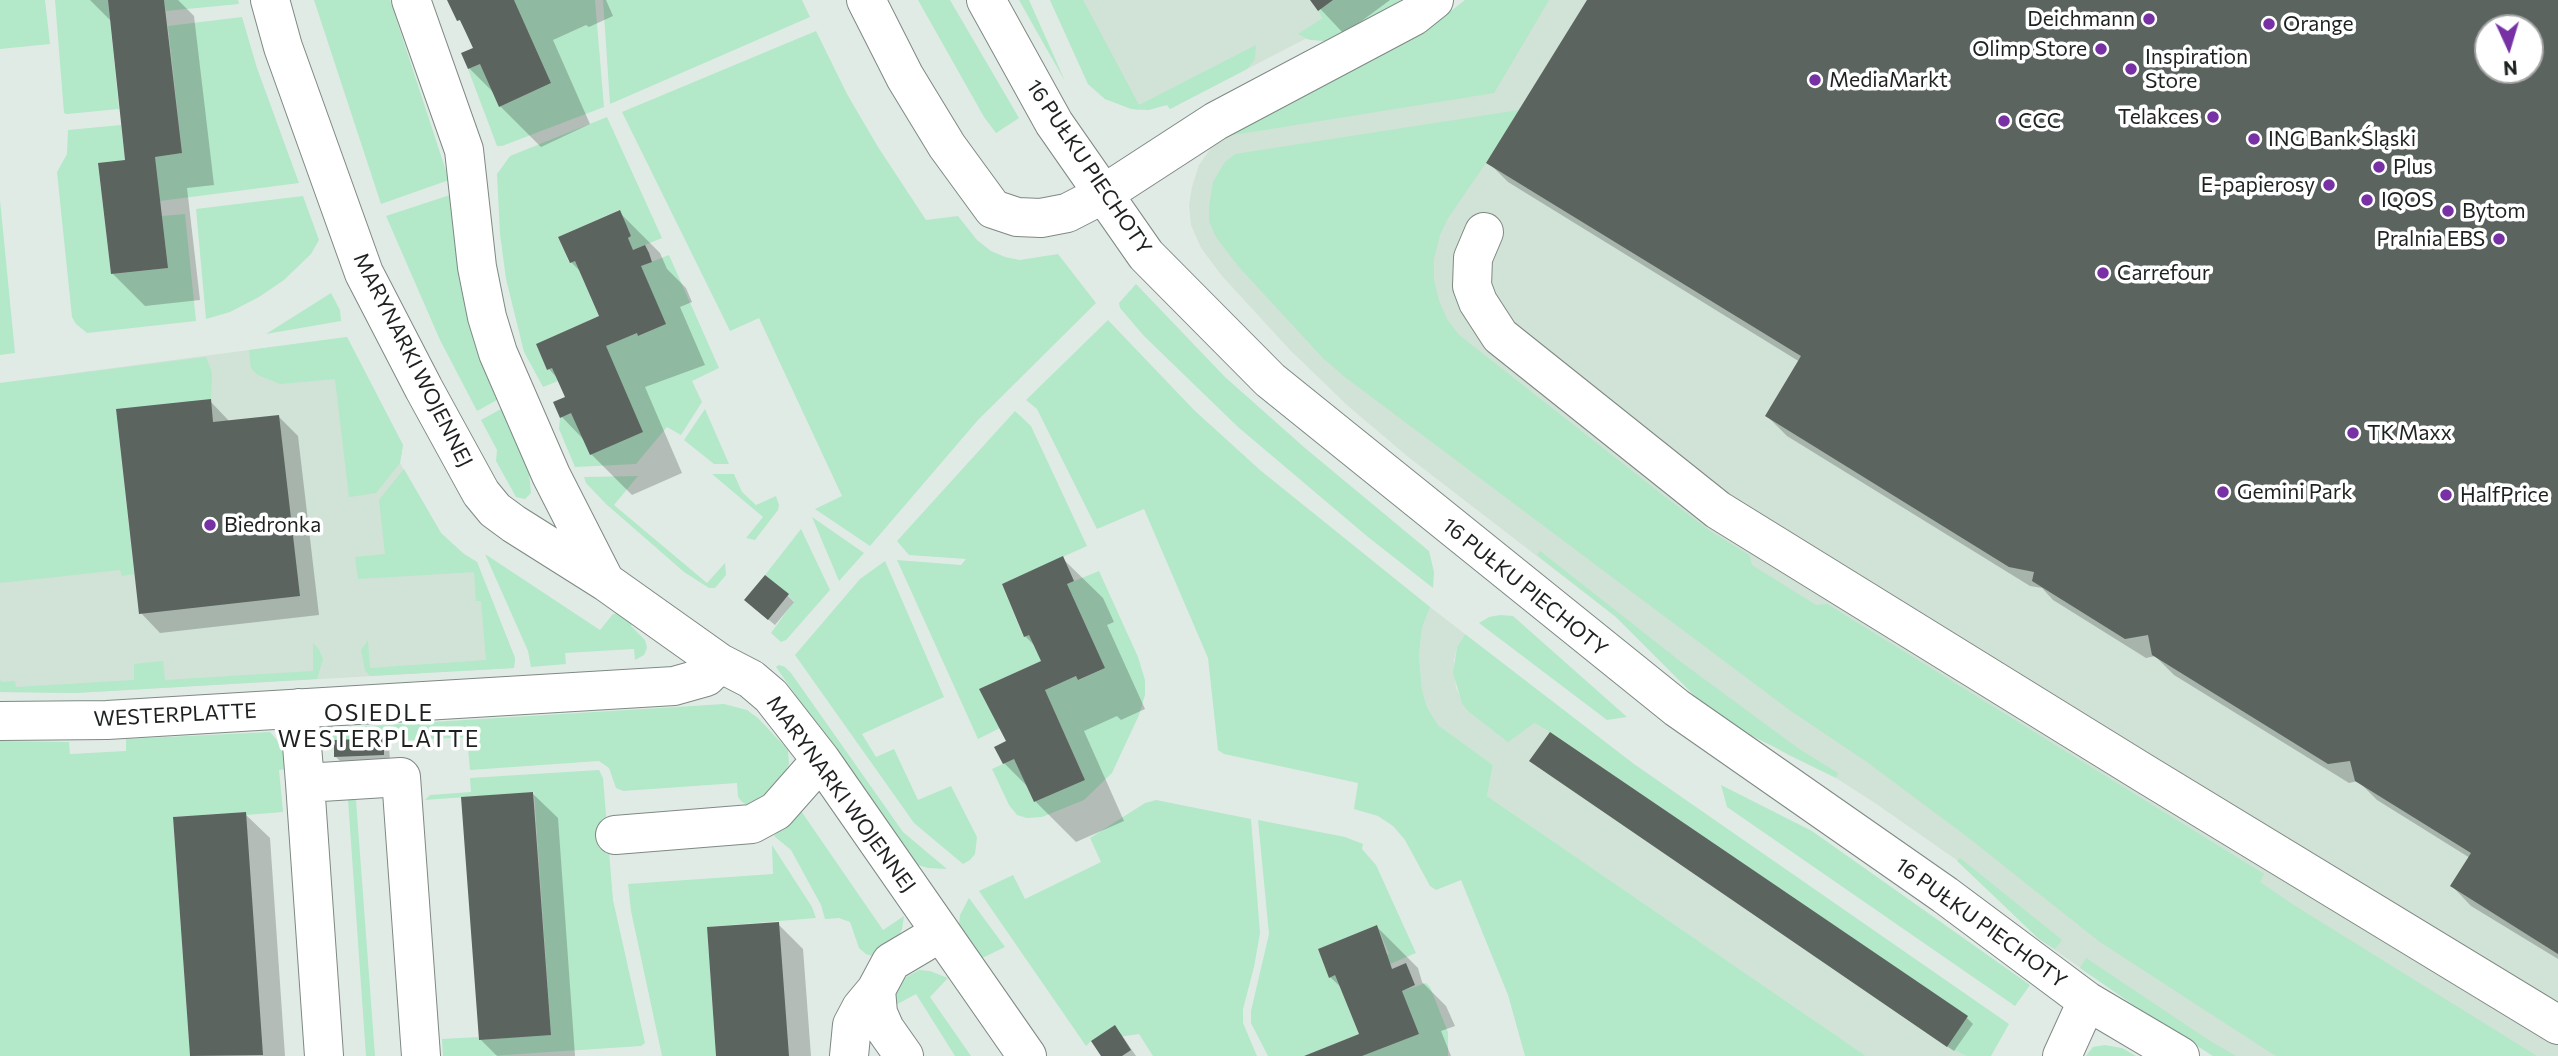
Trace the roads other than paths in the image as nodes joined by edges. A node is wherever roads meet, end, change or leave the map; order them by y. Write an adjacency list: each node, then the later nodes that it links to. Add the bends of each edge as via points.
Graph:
1 (270, 0): 8 (street, MARYNARKI WOJENNEJ, via 365,273 481,493 514,524)
2 (411, 0): 8 (street, MARYNARKI WOJENNEJ, via 460,134 477,267 498,353 551,475)
3 (866, 0): 6 (street, via 912,89 993,209 1041,218 1067,213)
4 (986, 0): 6 (street, 16 PUŁKU PIECHOTY, via 1054,123)
5 (1434, 0): 6 (street, via 1414,16 1216,121)
6 (1102, 195): 17 (street, 16 PUŁKU PIECHOTY, via 1146,256 1281,389 1677,708 1945,895)
7 (1484, 232): 18 (street, via 1473,258 1472,286 1500,336 1718,510)
8 (606, 582): 9 (street, MARYNARKI WOJENNEJ)
9 (720, 663): 10 (street, WESTERPLATTE, via 706,677 674,686); 12 (street, MARYNARKI WOJENNEJ, via 771,696)
10 (299, 708): 11 (street, WESTERPLATTE, via 107,720); 13 (street)
11 (0, 721)
12 (821, 760): 14 (street, via 776,811 752,824); 15 (street, MARYNARKI WOJENNEJ)
13 (305, 783): 19 (street); 20 (street, via 401,777)
14 (615, 835)
15 (940, 933): 16 (street, via 891,962); 23 (street, MARYNARKI WOJENNEJ)
16 (876, 990): 21 (street, via 852,1025); 22 (street, via 878,1013)
17 (2087, 1001): 24 (street); 25 (street, 16 PUŁKU PIECHOTY)
18 (2558, 1025)
19 (324, 1056)
20 (421, 1056)
21 (849, 1056)
22 (904, 1056)
23 (1027, 1056)
24 (2062, 1056)
25 (2180, 1056)

